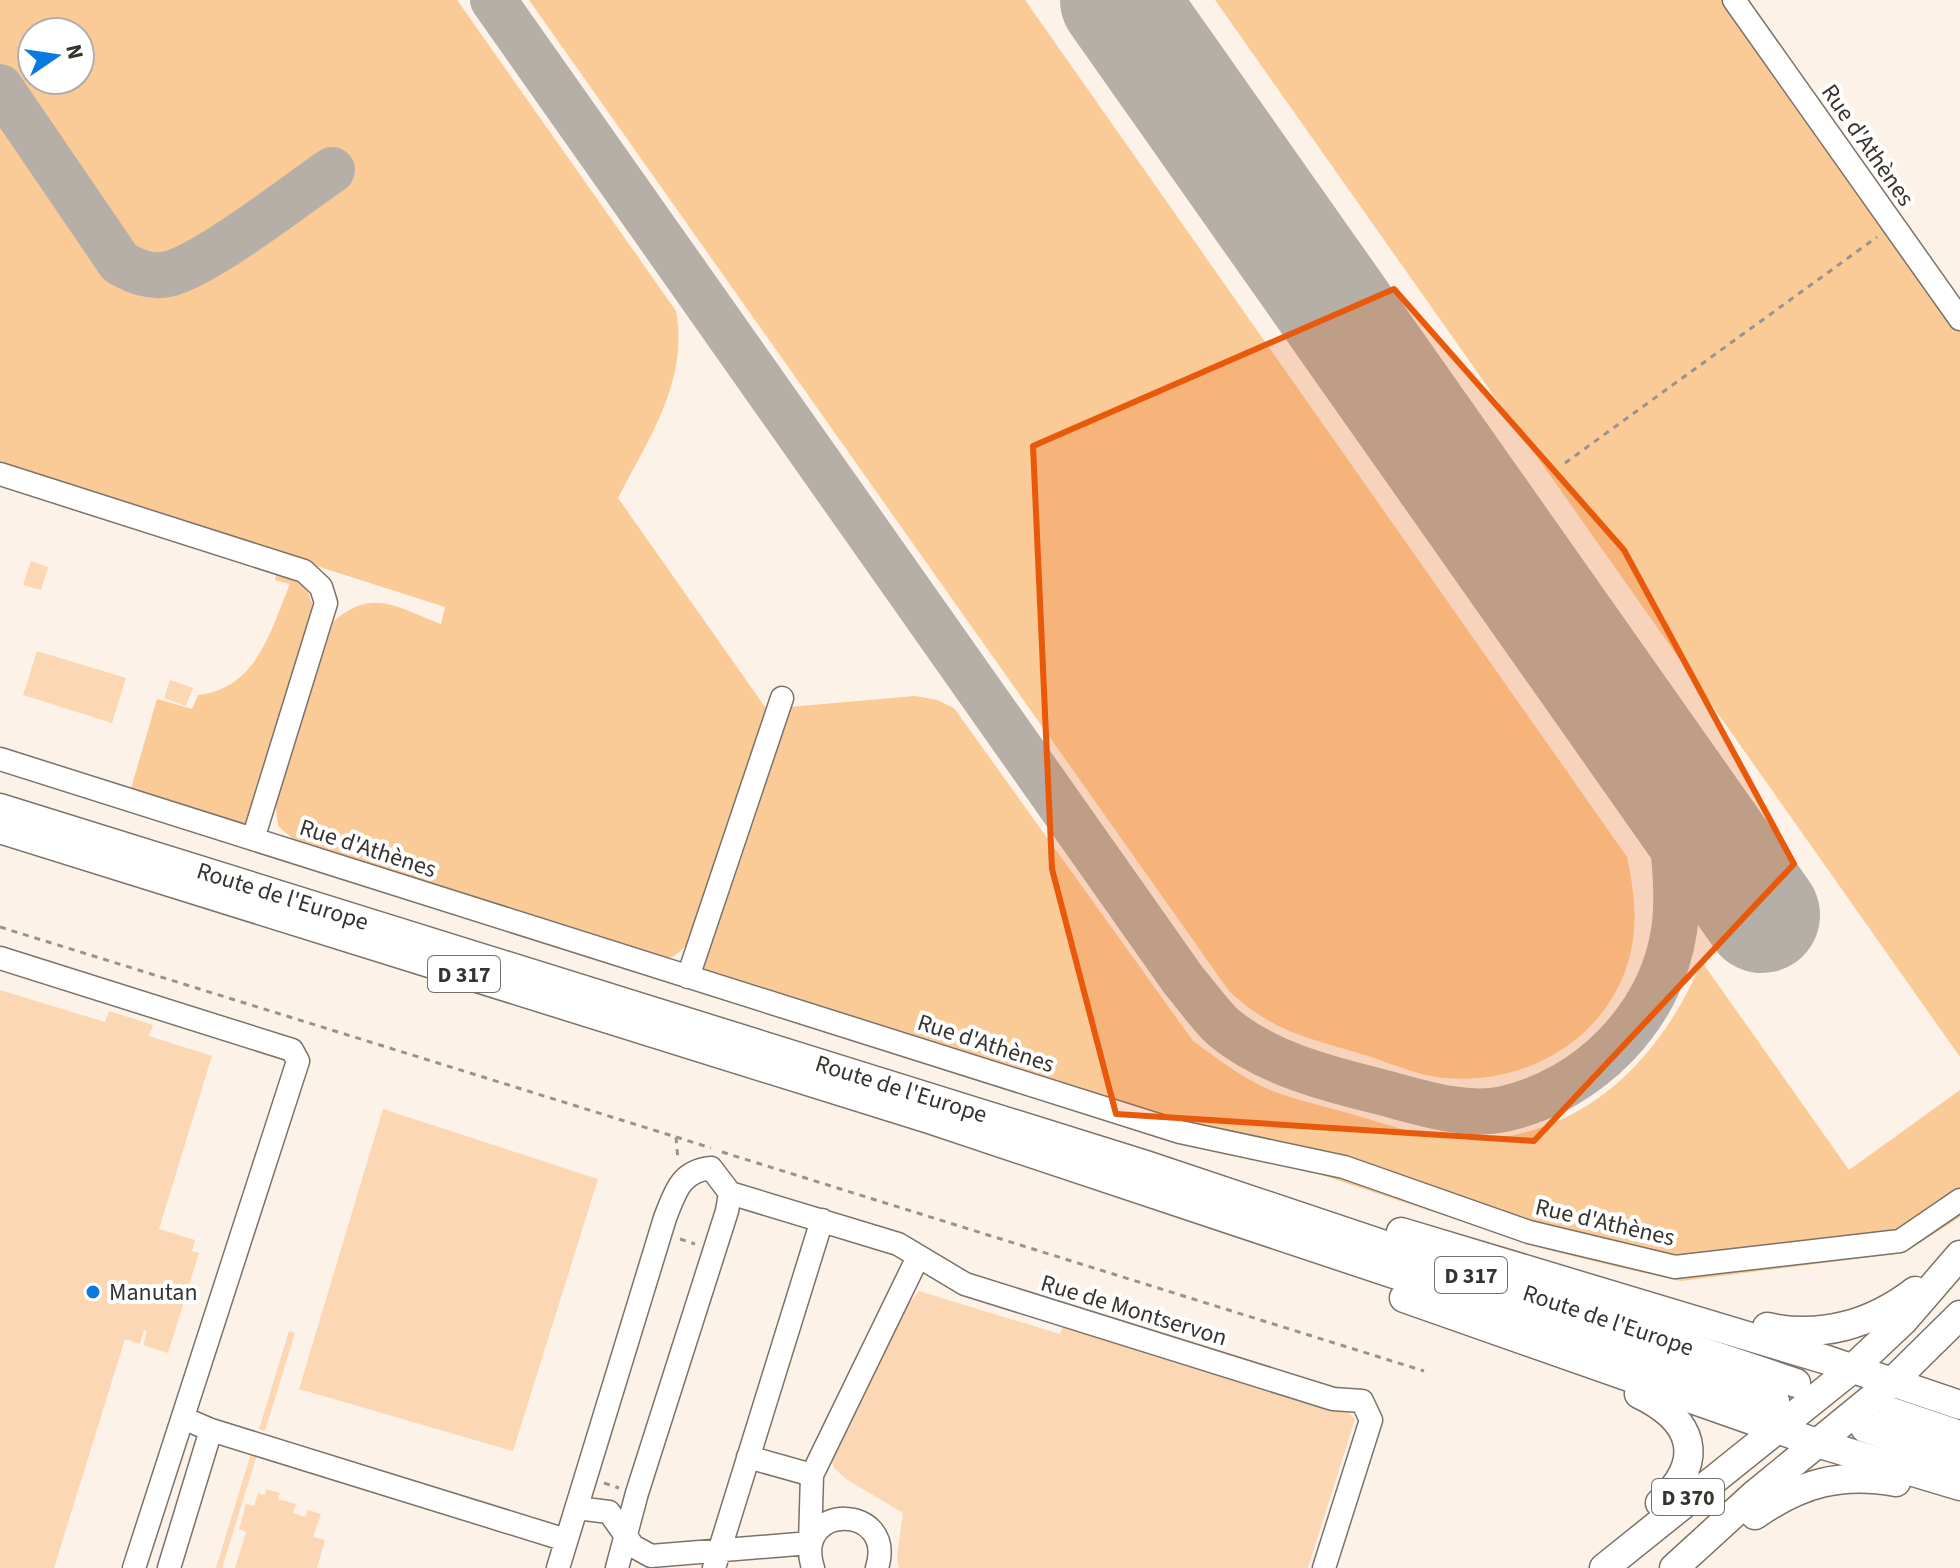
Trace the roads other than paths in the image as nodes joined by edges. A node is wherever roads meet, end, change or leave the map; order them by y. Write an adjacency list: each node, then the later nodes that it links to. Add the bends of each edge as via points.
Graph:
1 (1734, 0): 2 (street, Rue d'Athènes)
2 (1960, 319)
3 (0, 474): 8 (street, via 304,571 321,587 326,603)
4 (782, 698): 10 (street)
5 (0, 759): 8 (street, Rue d'Athènes)
6 (0, 808): 11 (main road, Route de l'Europe / D 317)
7 (0, 829): 11 (main road, Route de l'Europe / D 317, via 914,1115)
8 (253, 839): 10 (street, Rue d'Athènes)
9 (0, 958): 24 (street, via 292,1050 298,1061)
10 (688, 977): 13 (street, Rue d'Athènes, via 1180,1132 1344,1167 1529,1232 1675,1267 1900,1241)
11 (1146, 1178): 17 (main road, via 1165,1163); 19 (main road, via 1153,1213); 22 (main road, Route de l'Europe / D 317)
12 (730, 1193): 14 (street, Rue de Montservon); 33 (street, via 711,1168 681,1180); 34 (street)
13 (1960, 1200)
14 (822, 1220): 16 (street, Rue de Montservon, via 898,1244); 28 (street)
15 (1960, 1256): 17 (main road, via 1885,1311 1842,1327 1805,1333); 20 (main road, D 370)
16 (918, 1257): 30 (street); 44 (street, Rue de Montservon, via 965,1284 1333,1399 1362,1401 1371,1420)
17 (1599, 1290): 20 (main road)
18 (1960, 1315): 21 (main road, D 370)
19 (1533, 1344): 22 (main road); 45 (main road, via 1652,1400 1673,1415 1688,1441 1689,1457 1678,1485)
20 (1852, 1369): 21 (main road); 22 (main road, D 370)
21 (1892, 1382): 23 (main road); 27 (main road, D 370)
22 (1782, 1404): 27 (main road); 46 (main road, D 370)
23 (1960, 1405)
24 (183, 1418): 25 (street); 39 (street)
25 (211, 1430): 35 (street); 40 (street)
26 (1960, 1435): 29 (main road, via 1876,1419)
27 (1817, 1443): 31 (main road); 38 (main road, D 370)
28 (748, 1457): 30 (street); 36 (street)
29 (1960, 1460)
30 (812, 1475): 37 (street)
31 (1960, 1486)
32 (1960, 1494): 38 (main road, via 1875,1478 1827,1479 1783,1496)
33 (577, 1508): 34 (street, via 609,1512); 35 (street)
34 (625, 1534): 36 (street, via 640,1553 651,1556); 42 (street)
35 (566, 1540): 41 (street)
36 (717, 1559): 37 (street)
37 (807, 1561): 43 (street, via 823,1525 845,1517 874,1533 880,1555)
38 (1676, 1567)
39 (134, 1568)
40 (169, 1568)
41 (558, 1568)
42 (617, 1568)
43 (877, 1568)
44 (1324, 1568)
45 (1592, 1568)
46 (1604, 1568)

